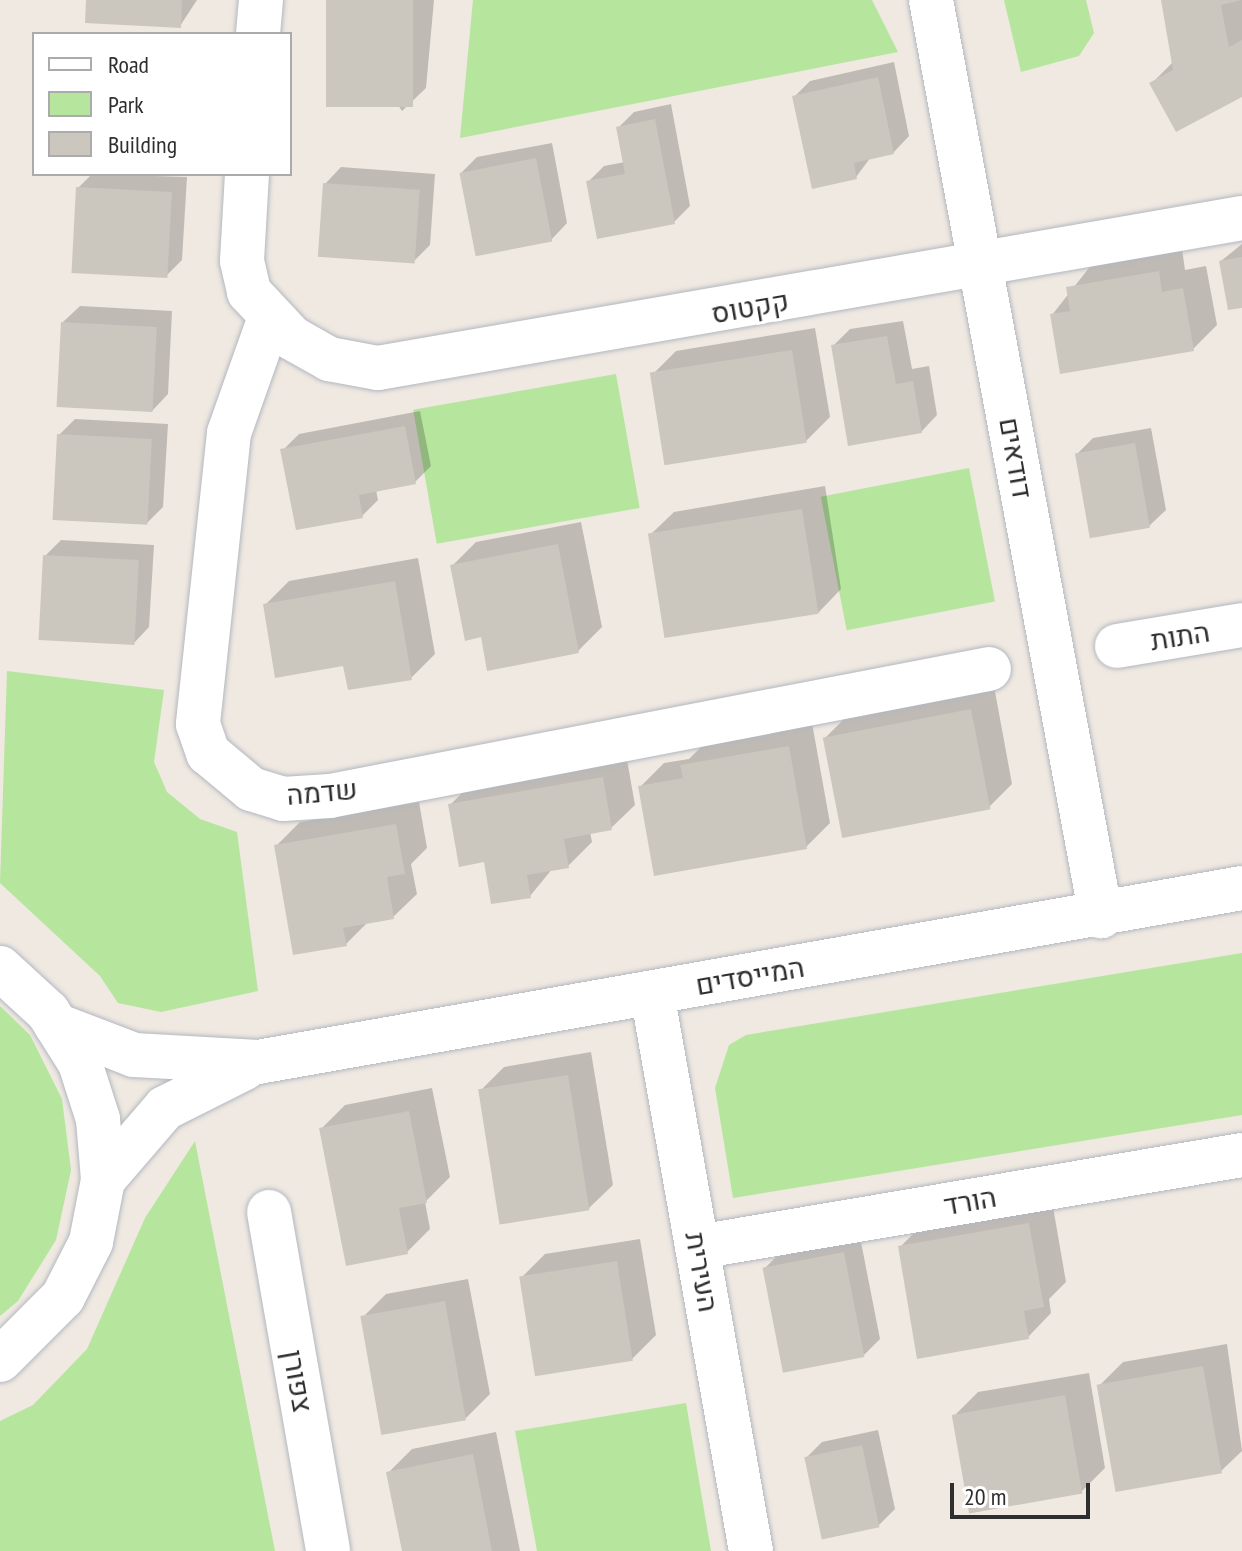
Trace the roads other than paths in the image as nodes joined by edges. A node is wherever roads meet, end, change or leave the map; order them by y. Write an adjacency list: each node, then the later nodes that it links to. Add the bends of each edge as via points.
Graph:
1 (261, 0): 3 (street)
2 (931, 0): 6 (street, דודאים)
3 (258, 32)
4 (247, 176): 7 (street, via 242,261 249,292)
5 (1242, 218): 6 (street, קקטוס)
6 (981, 265): 7 (street, קקטוס, via 378,368 329,359); 12 (street, דודאים)
7 (269, 320): 10 (street, שדמה, via 229,433 198,724 208,753 251,789 283,799 330,796)
8 (1242, 625): 9 (street, התות)
9 (1117, 646)
10 (989, 669)
11 (1242, 888): 12 (street, המייסדים)
12 (1101, 916): 14 (street, המייסדים)
13 (1, 968): 15 (street)
14 (652, 993): 16 (street, המייסדים); 20 (street, העירית)
15 (56, 1025): 16 (street, המייסדים, via 134,1055); 18 (street, via 80,1063 98,1119)
16 (258, 1062): 18 (street, המייסדים, via 165,1108)
17 (1242, 1155): 20 (street, הורד)
18 (103, 1180): 21 (street, via 91,1242 63,1297)
19 (269, 1212): 22 (street, צפורן)
20 (698, 1247): 23 (street, העירית)
21 (0, 1360)
22 (328, 1551)
23 (751, 1551)

